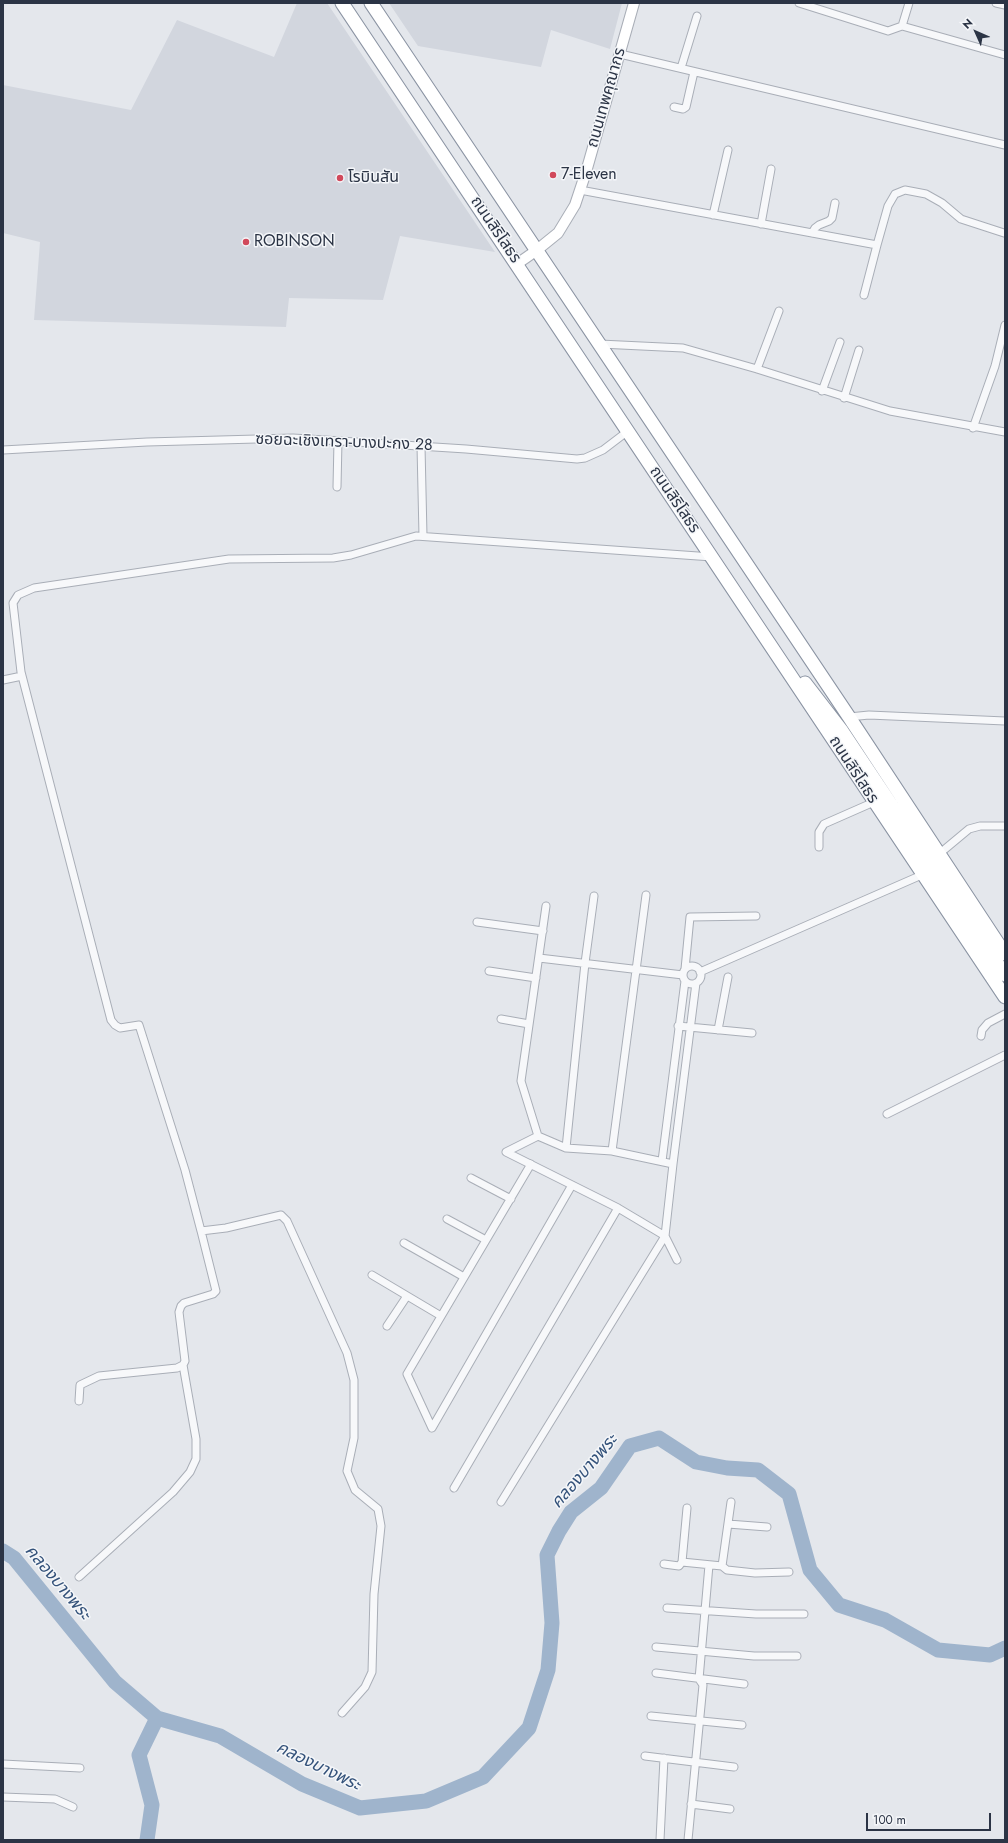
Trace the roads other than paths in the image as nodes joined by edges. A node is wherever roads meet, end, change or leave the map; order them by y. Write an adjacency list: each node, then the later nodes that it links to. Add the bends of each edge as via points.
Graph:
1 (342, 3): 26 (highway, ถนนสิริโสธร)
2 (371, 3): 25 (highway, ถนนสิริโสธร)
3 (634, 3): 10 (main road, ถนนเทพคุณากร)
4 (799, 3): 9 (street, via 888,31)
5 (909, 3): 9 (street)
6 (996, 3): 7 (street)
7 (1005, 6)
8 (697, 16): 12 (street)
9 (902, 26): 11 (street)
10 (620, 54): 12 (street); 18 (main road, ถนนเทพคุณากร)
11 (1005, 55)
12 (681, 68): 13 (street)
13 (694, 72): 14 (street, via 686,107); 15 (street)
14 (674, 107)
15 (1005, 145)
16 (728, 150): 20 (street)
17 (772, 169): 21 (street)
18 (580, 190): 20 (street); 25 (main road, ถนนเทพคุณากร, via 558,233)
19 (835, 203): 23 (street, via 832,218 815,228)
20 (714, 215): 21 (street)
21 (761, 224): 23 (street)
22 (1004, 233): 24 (street, via 961,219 926,194 905,190 895,194 888,206)
23 (812, 234): 24 (street)
24 (877, 245): 27 (street)
25 (537, 250): 26 (main road, ถนนเทพคุณากร); 32 (highway, ถนนสิริโสธร)
26 (517, 264): 38 (highway, ถนนสิริโสธร)
27 (864, 295)
28 (779, 311): 34 (street)
29 (1005, 325): 30 (street)
30 (1003, 341): 37 (street)
31 (840, 342): 35 (street)
32 (600, 344): 34 (street, via 683,348); 49 (highway, ถนนสิริโสธร)
33 (859, 350): 36 (street)
34 (757, 369): 35 (street)
35 (822, 391): 36 (street)
36 (844, 398): 37 (street, via 890,411)
37 (973, 428): 39 (street)
38 (628, 431): 41 (street, ซอยฉะเชิงเทรา-บางปะกง 28, via 603,450 577,459); 45 (highway, ถนนสิริโสธร)
39 (1005, 432)
40 (338, 441): 41 (street, ซอยฉะเชิงเทรา-บางปะกง 28); 42 (street, ซอยฉะเชิงเทรา-บางปะกง 28, via 293,438 147,442); 43 (street)
41 (421, 446): 44 (street)
42 (3, 450)
43 (337, 487)
44 (424, 536): 45 (street); 47 (street, via 398,540 333,558 229,559 34,588 18,595 13,603)
45 (712, 558): 46 (highway, ถนนสิริโสธร)
46 (764, 634): 51 (highway, ถนนสิริโสธร); 69 (highway, via 842,731)
47 (22, 676): 48 (street); 95 (street, via 111,1020 120,1028 139,1025 186,1170)
48 (3, 680)
49 (849, 717): 50 (street, via 869,715); 54 (highway, ถนนสิริโสธร)
50 (1005, 721)
51 (874, 802): 53 (street, via 824,824 819,832); 55 (highway, ถนนสิริโสธร)
52 (1005, 826): 54 (street, via 980,826 969,829)
53 (819, 847)
54 (939, 854): 62 (highway, ถนนสิริโสธร)
55 (924, 874): 67 (street); 73 (highway, ถนนสิริโสธร)
56 (646, 895): 65 (street)
57 (594, 896): 64 (street)
58 (546, 906): 61 (street)
59 (756, 916): 68 (street, via 690,917)
60 (477, 922): 61 (street)
61 (542, 931): 63 (street)
62 (1005, 954)
63 (539, 958): 64 (street); 71 (street)
64 (585, 963): 65 (street); 85 (street)
65 (636, 969): 68 (street); 86 (street)
66 (489, 971): 71 (street)
67 (700, 972): 68 (street, via 693,966); 72 (street)
68 (684, 975): 72 (street, via 690,984); 77 (street)
69 (1005, 975)
70 (728, 977): 79 (street)
71 (536, 978): 76 (street)
72 (696, 983): 78 (street)
73 (1005, 997)
74 (1005, 1014): 81 (street, via 988,1023)
75 (501, 1019): 76 (street)
76 (529, 1024): 84 (street, via 521,1081)
77 (678, 1026): 78 (street); 87 (street)
78 (689, 1027): 79 (street); 89 (street)
79 (718, 1030): 80 (street)
80 (752, 1034)
81 (981, 1036)
82 (1005, 1055): 83 (street)
83 (886, 1114)
84 (538, 1136): 85 (street); 88 (street, via 506,1152)
85 (566, 1148): 86 (street)
86 (612, 1152): 87 (street)
87 (662, 1161): 89 (street)
88 (531, 1164): 91 (street); 92 (street)
89 (673, 1164): 96 (street)
90 (471, 1178): 92 (street)
91 (572, 1185): 93 (street); 103 (street, via 432,1428 407,1374)
92 (511, 1199): 97 (street)
93 (618, 1208): 96 (street); 107 (street)
94 (447, 1219): 97 (street)
95 (200, 1231): 105 (street, via 216,1291 181,1306 179,1312 185,1361); 128 (street, via 226,1228 281,1215 287,1221 347,1353 354,1380 354,1438 347,1471 355,1490 378,1509 381,1526 374,1594 372,1672 365,1687)
96 (665, 1236): 99 (street); 108 (street)
97 (486, 1240): 101 (street)
98 (404, 1243): 101 (street)
99 (677, 1260)
100 (372, 1275): 102 (street)
101 (464, 1277): 103 (street)
102 (407, 1296): 103 (street); 104 (street)
103 (441, 1316)
104 (387, 1326)
105 (183, 1365): 106 (street, via 177,1368 99,1376 80,1385); 118 (street, via 196,1439 196,1459 190,1472 173,1492)
106 (79, 1401)
107 (454, 1488)
108 (501, 1502)
109 (731, 1502): 111 (street)
110 (687, 1508): 113 (street)
111 (728, 1524): 112 (street); 116 (street)
112 (767, 1527)
113 (682, 1562): 114 (street, via 679,1566); 115 (street)
114 (664, 1564)
115 (709, 1565): 116 (street); 120 (street)
116 (722, 1566): 117 (street, via 727,1570 755,1573)
117 (789, 1572)
118 (79, 1577)
119 (667, 1608): 120 (street)
120 (705, 1611): 121 (street); 123 (street)
121 (804, 1614)
122 (656, 1647): 123 (street)
123 (702, 1651): 124 (street, via 754,1656); 126 (street)
124 (797, 1656)
125 (656, 1673): 126 (street)
126 (699, 1679): 127 (street); 130 (street, via 703,1685)
127 (744, 1684)
128 (342, 1713)
129 (651, 1716): 130 (street)
130 (699, 1721): 131 (street); 134 (street)
131 (742, 1725)
132 (645, 1756): 133 (street)
133 (664, 1758): 134 (street); 142 (street)
134 (695, 1762): 136 (street); 139 (street)
135 (3, 1764): 137 (street)
136 (734, 1767)
137 (80, 1768)
138 (3, 1797): 140 (street, via 55,1799)
139 (691, 1804): 141 (street); 143 (street)
140 (73, 1807)
141 (730, 1809)
142 (660, 1840)
143 (688, 1840)

